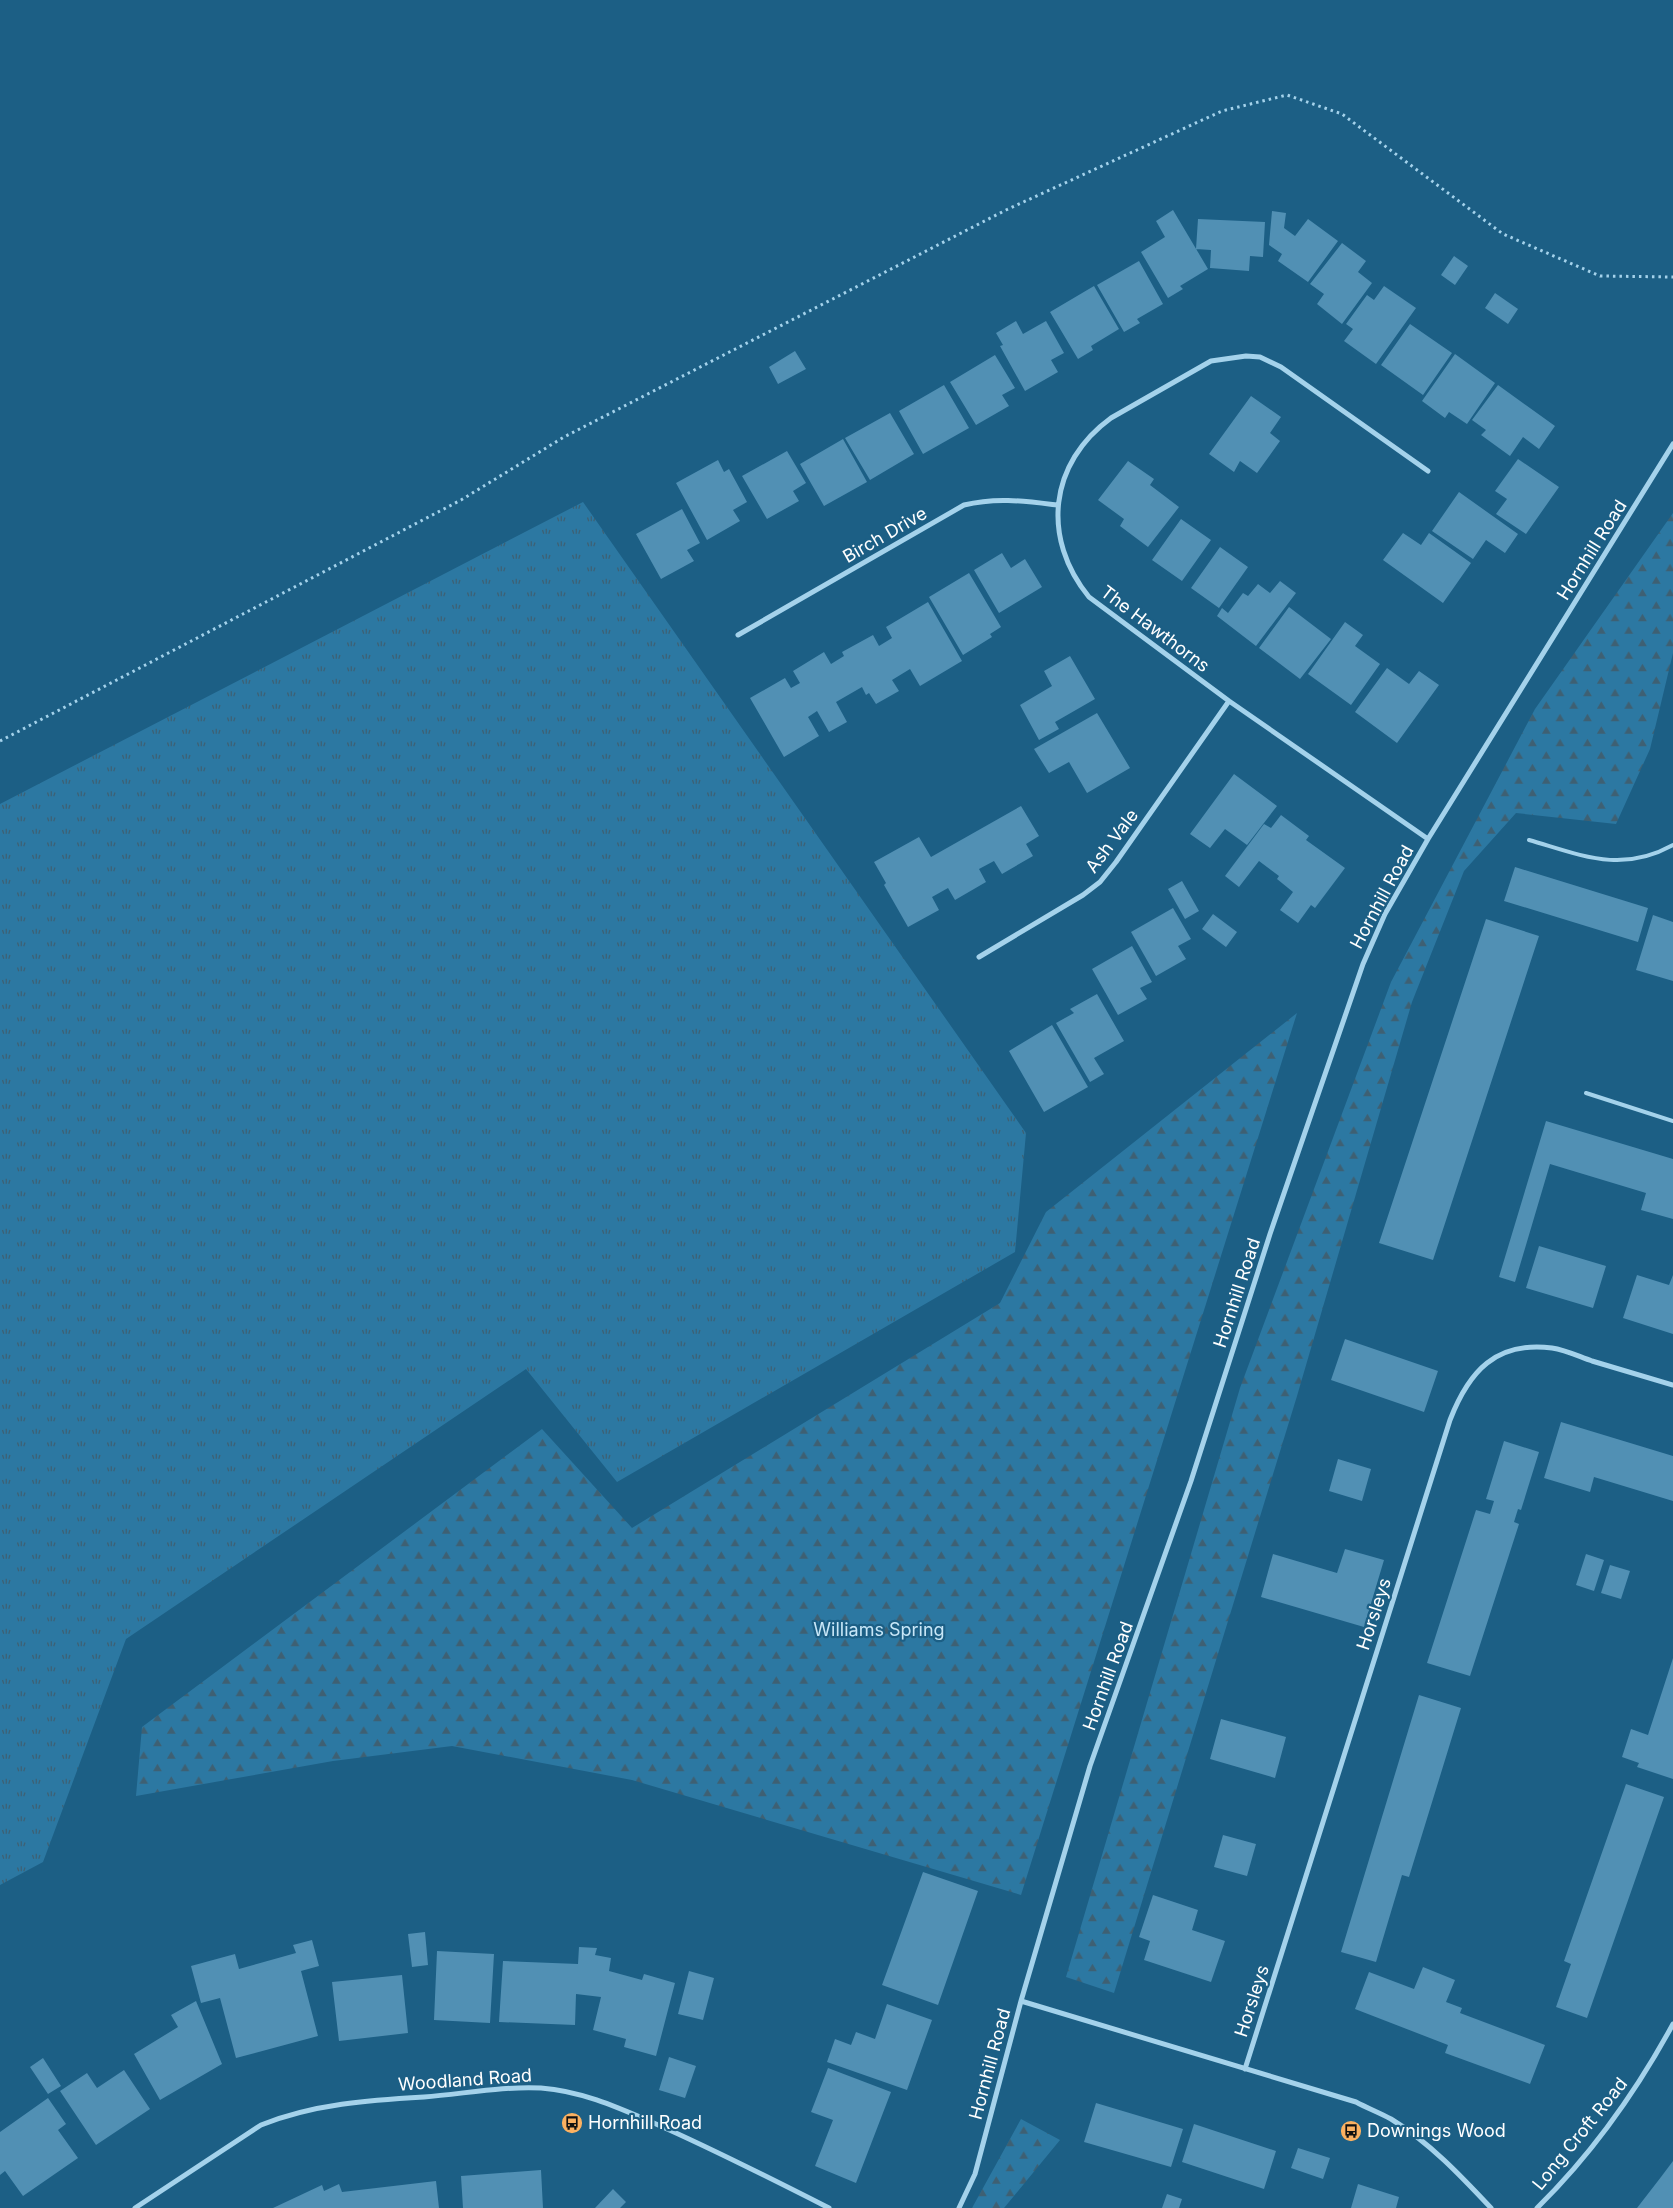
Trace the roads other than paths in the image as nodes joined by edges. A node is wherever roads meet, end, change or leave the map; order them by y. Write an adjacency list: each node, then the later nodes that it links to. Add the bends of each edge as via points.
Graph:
1 (1673, 444): 6 (street, Hornhill Road)
2 (1428, 471): 3 (street, The Hawthorns, via 1281,367 1260,357 1246,356 1211,361 1097,428 1076,453 1067,470)
3 (1057, 505): 4 (street, Birch Drive, via 1002,499 964,505); 5 (street, The Hawthorns, via 1062,549 1079,585 1089,597)
4 (738, 635)
5 (1229, 701): 6 (street, The Hawthorns); 9 (street, Ash Vale, via 1100,882)
6 (1428, 839): 13 (street, Hornhill Road, via 1385,914 1363,964 1270,1234 1192,1481 1090,1766)
7 (1529, 840): 8 (lane, via 1591,858 1623,862 1656,855)
8 (1673, 845)
9 (979, 957)
10 (1586, 1093): 11 (lane)
11 (1673, 1121)
12 (1673, 1385): 15 (street, Horsleys, via 1553,1348 1528,1347 1505,1352 1470,1378 1450,1420)
13 (1021, 2001): 15 (street); 18 (street, Hornhill Road, via 975,2174)
14 (1673, 2024): 20 (street, Long Croft Road, via 1622,2109 1587,2154)
15 (1245, 2069): 19 (street, via 1356,2102 1391,2119 1423,2142)
16 (135, 2208): 17 (street, Woodland Road, via 261,2125 278,2118 372,2100 510,2088 569,2092 607,2103 720,2152)
17 (829, 2208)
18 (959, 2208)
19 (1491, 2208)
20 (1537, 2208)

